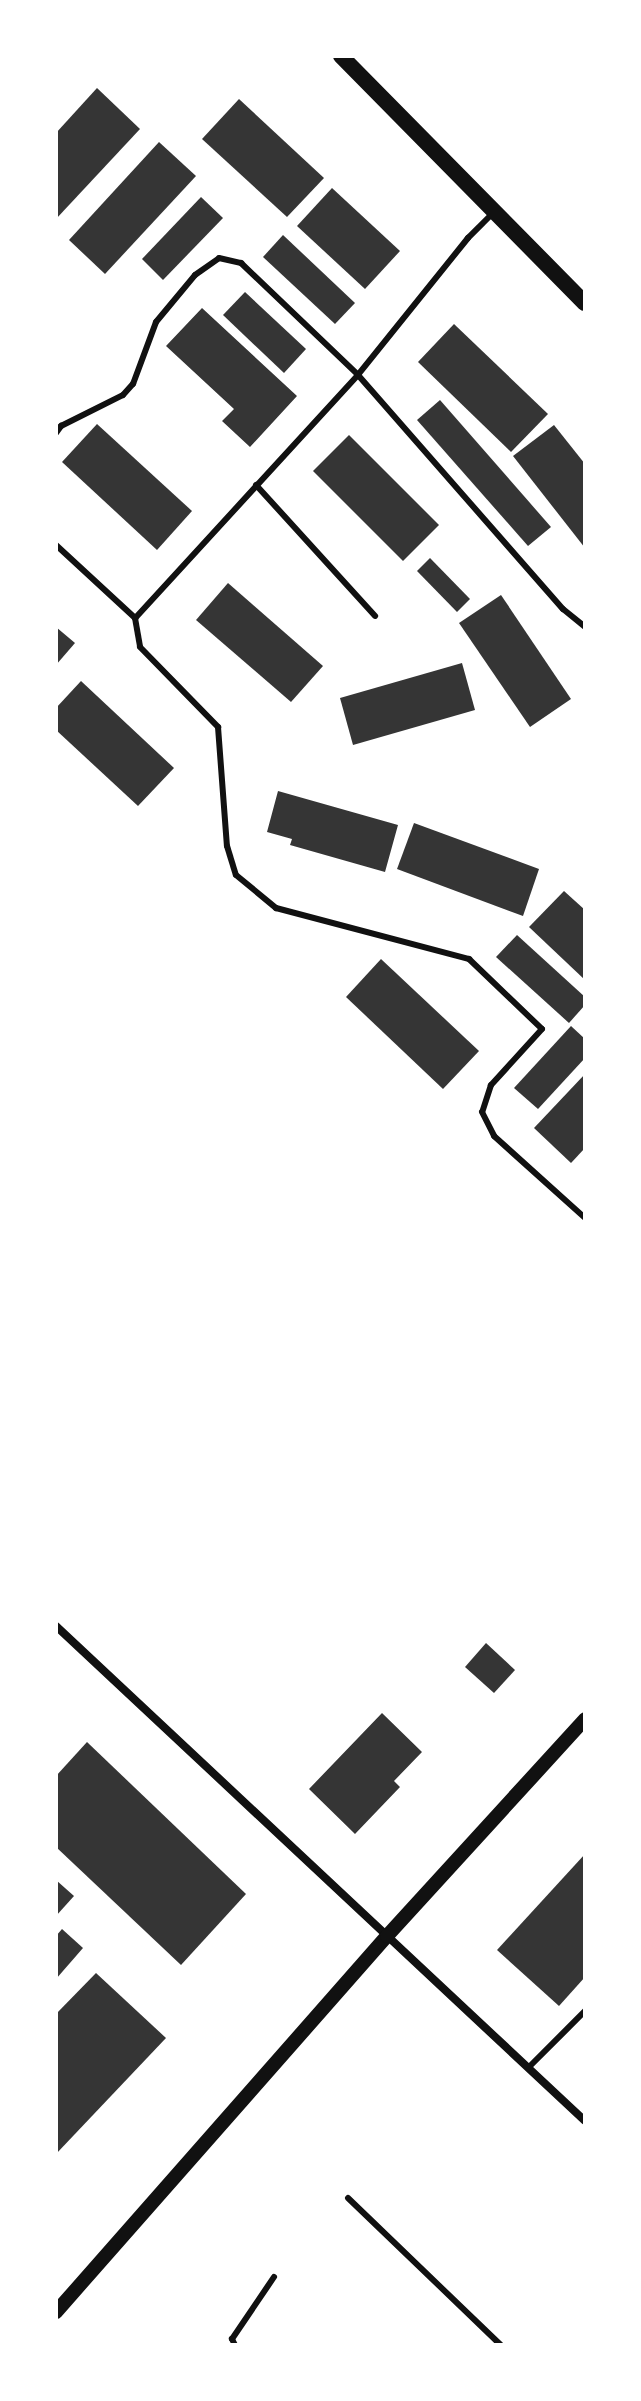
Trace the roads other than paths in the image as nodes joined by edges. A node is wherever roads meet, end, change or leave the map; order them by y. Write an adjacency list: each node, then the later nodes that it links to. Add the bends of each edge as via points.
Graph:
1 (341, 56): 2 (main road)
2 (495, 211): 3 (main road); 4 (lane)
3 (585, 303)
4 (358, 375): 5 (lane, via 241,263 219,258 195,275 156,322 133,384 123,395); 6 (lane); 10 (lane, via 563,609)
5 (56, 433)
6 (256, 485): 8 (lane); 9 (lane)
7 (56, 545): 9 (lane)
8 (375, 616)
9 (135, 618): 11 (lane, via 140,647 218,727 227,846 236,875 276,908 469,959 542,1029 491,1085 482,1112 494,1136)
10 (585, 627)
11 (585, 1218)
12 (56, 1626): 14 (street)
13 (585, 1719): 14 (street)
14 (387, 1936): 16 (street); 20 (street)
15 (585, 2011): 16 (lane)
16 (528, 2068): 17 (street)
17 (585, 2121)
18 (348, 2198): 22 (lane)
19 (274, 2277): 21 (lane, via 232,2339)
20 (56, 2312)
21 (235, 2345)
22 (501, 2345)

